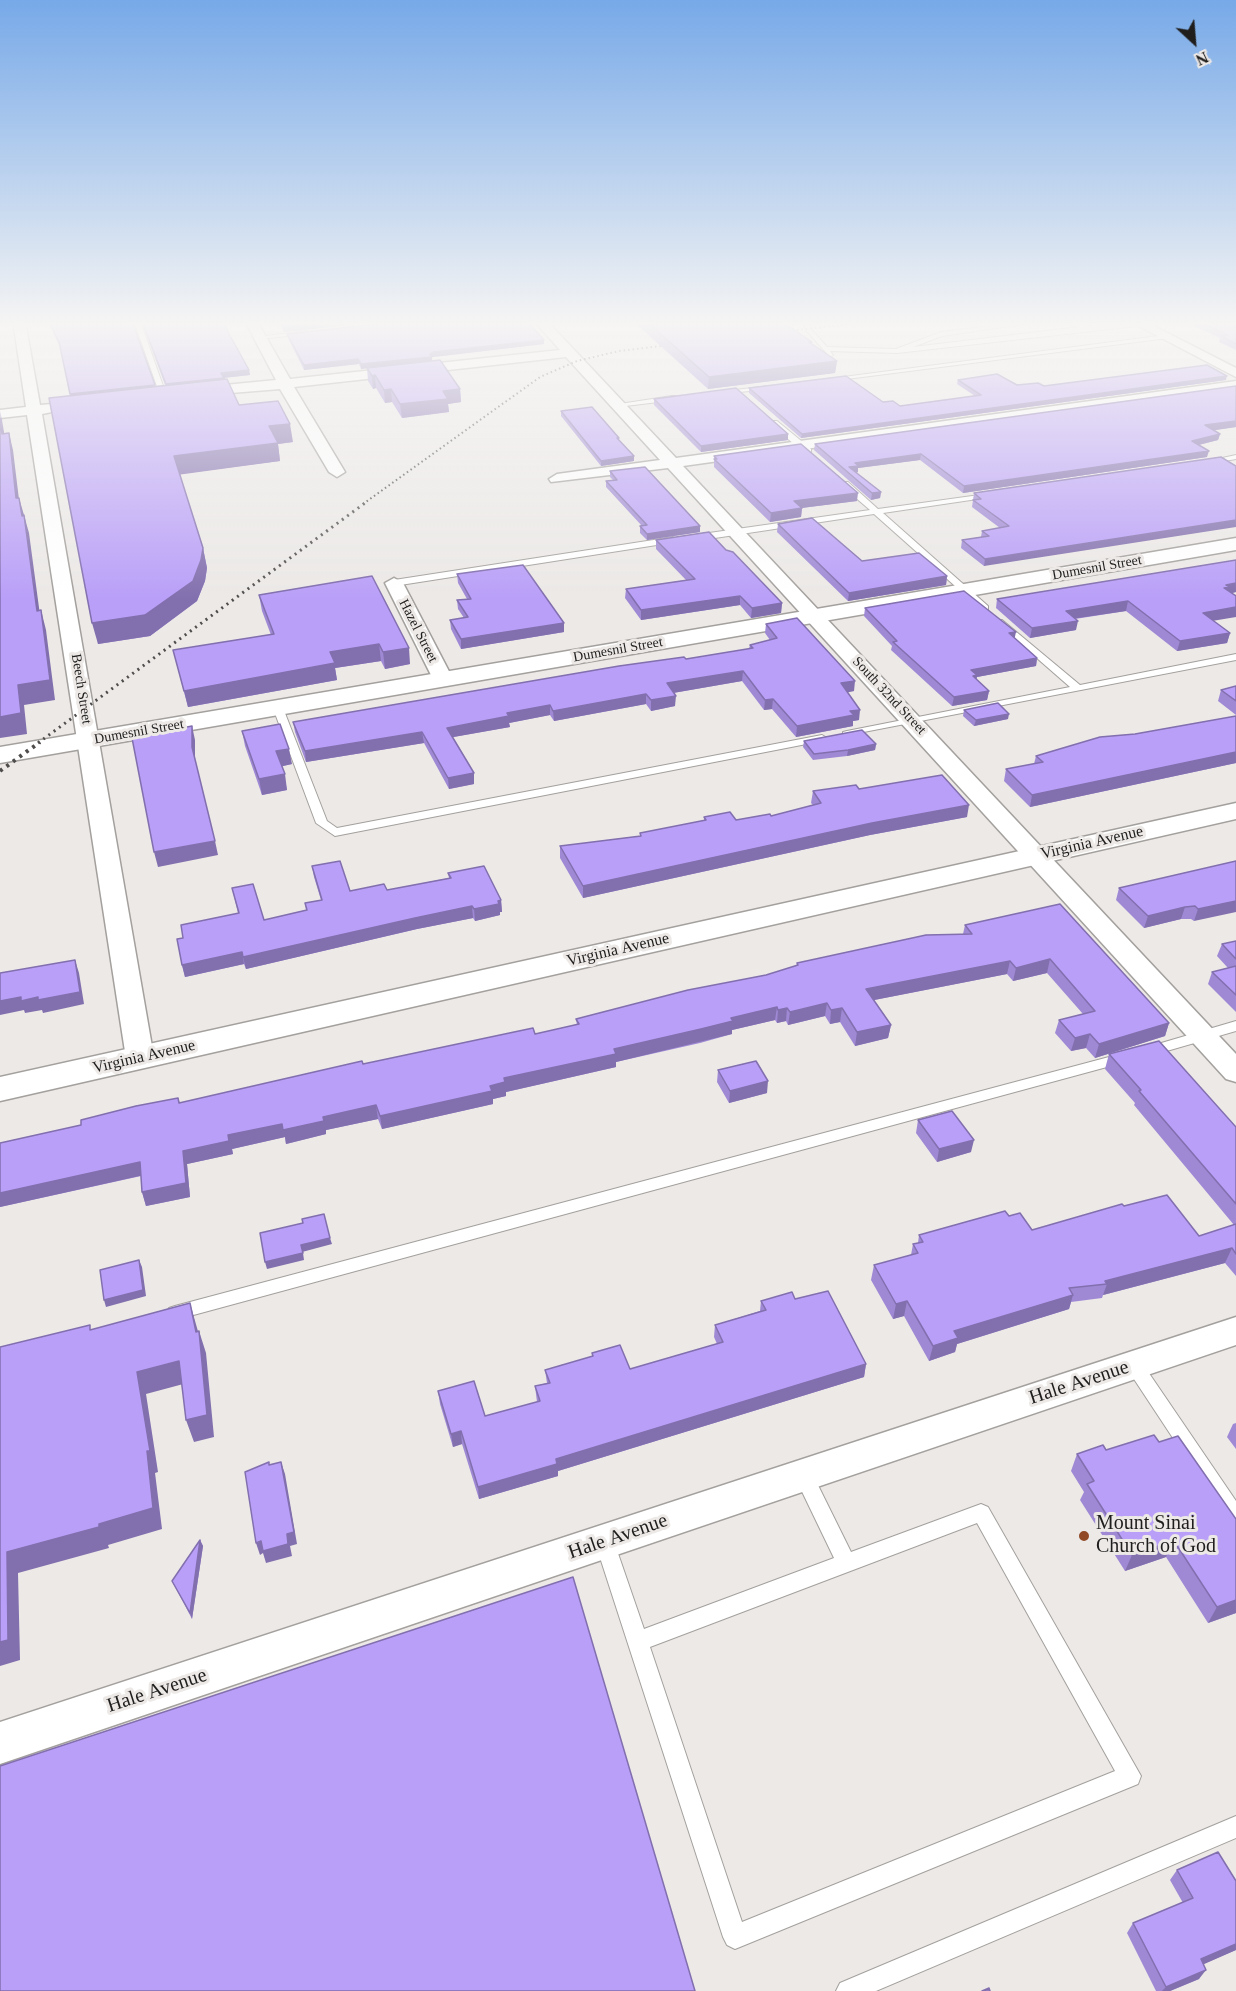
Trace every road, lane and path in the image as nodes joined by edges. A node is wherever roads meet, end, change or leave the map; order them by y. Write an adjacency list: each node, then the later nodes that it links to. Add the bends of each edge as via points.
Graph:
1 (37, 414): 26 (street, Beech Street)
2 (301, 414): 11 (street)
3 (625, 414): 9 (street, South 32nd Street)
4 (1034, 414): 6 (street)
5 (770, 419): 6 (lane)
6 (802, 446): 8 (lane); 9 (street)
7 (1236, 457): 10 (lane)
8 (819, 460)
9 (672, 463): 13 (street); 16 (street, South 32nd Street)
10 (1193, 464)
11 (337, 472)
12 (835, 475): 15 (lane)
13 (556, 479)
14 (1002, 493): 15 (lane)
15 (877, 512): 16 (lane); 19 (lane)
16 (736, 532): 18 (lane); 20 (street, South 32nd Street)
17 (1236, 544): 19 (main road, Dumesnil Street)
18 (394, 583): 22 (street, Hazel Street)
19 (965, 591): 20 (main road, Dumesnil Street); 23 (lane)
20 (815, 616): 22 (main road, Dumesnil Street); 25 (street, South 32nd Street)
21 (1236, 657): 23 (lane)
22 (443, 680): 24 (main road, Dumesnil Street)
23 (1077, 688): 25 (lane)
24 (278, 708): 25 (lane, via 322,823 334,832); 26 (main road, Dumesnil Street)
25 (911, 720): 29 (street, South 32nd Street)
26 (89, 740): 27 (main road, Dumesnil Street); 32 (street, Beech Street)
27 (0, 755)
28 (1236, 811): 29 (main road, Virginia Avenue)
29 (1037, 856): 31 (street, South 32nd Street); 32 (main road, Virginia Avenue)
30 (1236, 1026): 31 (lane)
31 (1201, 1034): 33 (street, South 32nd Street); 35 (lane)
32 (140, 1058): 34 (main road, Virginia Avenue)
33 (1236, 1072)
34 (0, 1089)
35 (160, 1317)
36 (1236, 1331): 37 (street, Hale Avenue)
37 (1134, 1365): 38 (street, Hale Avenue); 39 (lane)
38 (803, 1475): 40 (street, Hale Avenue); 41 (lane)
39 (1236, 1517)
40 (605, 1542): 42 (lane); 43 (street, Hale Avenue)
41 (846, 1562): 42 (lane); 42 (lane, via 981,1513 1130,1776 735,1937)
42 (638, 1641)
43 (0, 1743)
44 (1236, 1827): 45 (lane)
45 (848, 1991)

